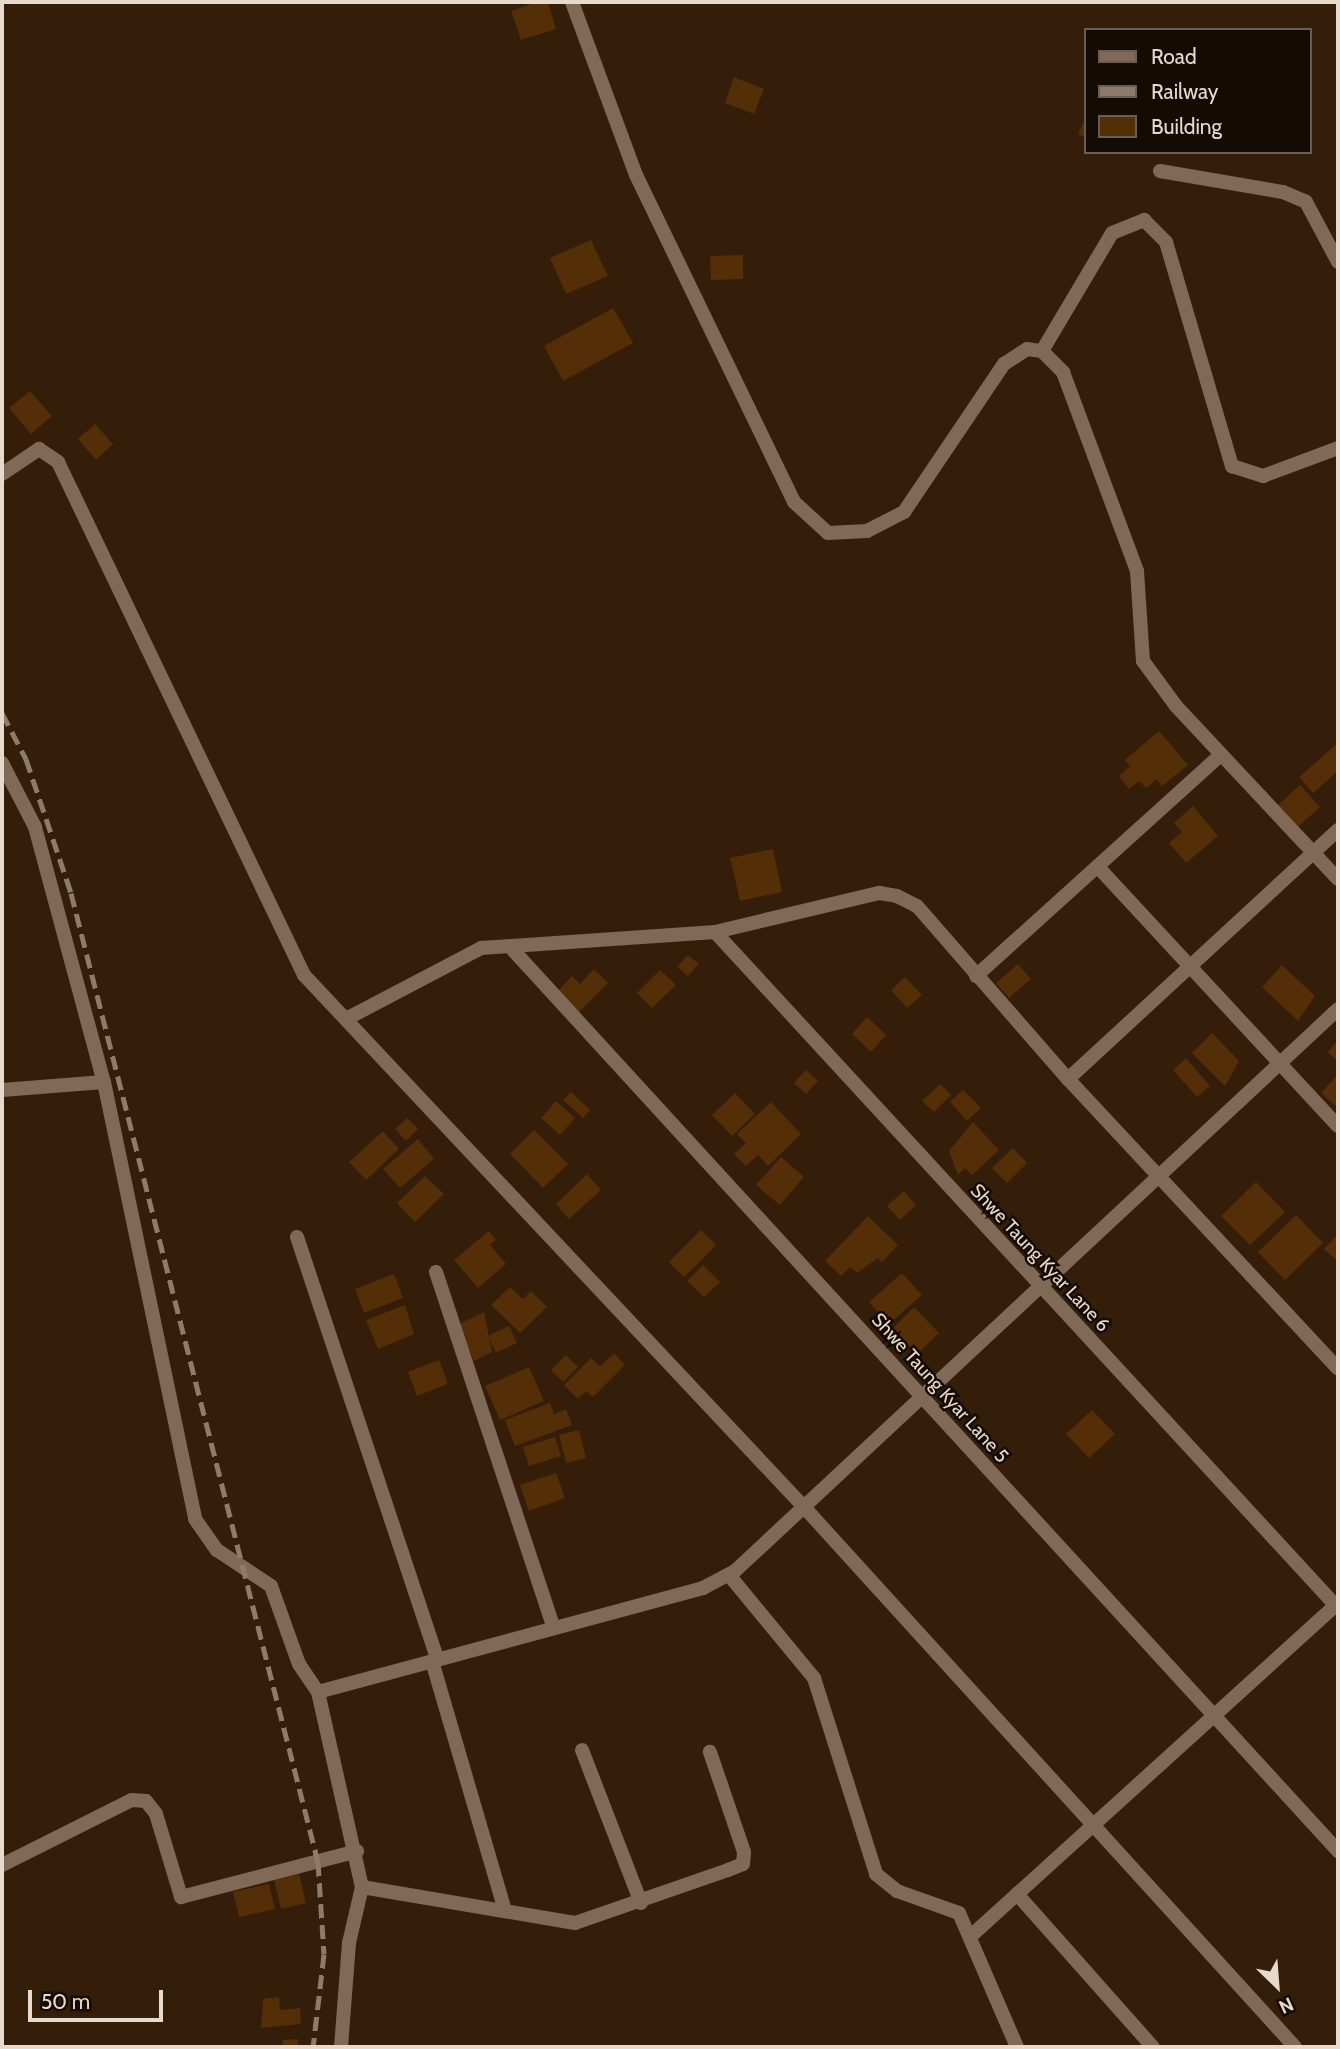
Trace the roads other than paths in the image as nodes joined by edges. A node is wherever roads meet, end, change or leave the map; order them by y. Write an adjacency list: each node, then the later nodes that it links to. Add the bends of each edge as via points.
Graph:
1 (572, 2): 4 (street, via 636,175 794,502 828,533 867,531 904,512 1004,364 1027,349)
2 (1160, 171): 3 (street, via 1283,192 1306,202)
3 (1338, 262)
4 (1042, 351): 5 (street, via 1112,233 1144,220 1166,242 1232,466 1264,476); 7 (street, via 1063,372 1137,571 1143,661)
5 (1338, 448)
6 (2, 474): 18 (street, via 38,449 58,461 304,975)
7 (1221, 755): 10 (street); 11 (street)
8 (2, 763): 21 (street, via 35,827)
9 (1338, 831): 10 (street)
10 (1313, 853): 12 (street); 15 (street)
11 (1098, 867): 15 (street); 16 (street)
12 (1338, 879)
13 (715, 932): 14 (street); 16 (street, via 879,893 897,896 917,906); 27 (street, Shwe Taung Kyar Lane 6)
14 (513, 950): 18 (street, via 481,948); 29 (street, Shwe Taung Kyar Lane 5)
15 (1191, 966): 19 (street); 20 (street)
16 (976, 976): 20 (street)
17 (1338, 1009): 19 (street)
18 (346, 1019): 30 (street)
19 (1280, 1063): 23 (street); 24 (street)
20 (1068, 1079): 24 (street)
21 (104, 1083): 22 (street); 35 (street, via 195,1519 217,1550 271,1586 299,1664)
22 (2, 1090)
23 (1338, 1126)
24 (1158, 1175): 27 (street); 28 (street)
25 (297, 1237): 34 (street)
26 (436, 1272): 33 (street)
27 (1039, 1286): 29 (street); 32 (street, Shwe Taung Kyar Lane 6)
28 (1338, 1369)
29 (922, 1396): 30 (street); 36 (street, Shwe Taung Kyar Lane 5)
30 (804, 1507): 31 (street); 39 (street)
31 (729, 1574): 33 (street); 47 (street, via 814,1678 876,1874 897,1891 959,1913)
32 (1337, 1605): 36 (street)
33 (554, 1628): 34 (street)
34 (435, 1660): 35 (street); 46 (street)
35 (318, 1692): 41 (street)
36 (1213, 1717): 39 (street); 40 (street, Shwe Taung Kyar Lane 5)
37 (582, 1750): 45 (street)
38 (710, 1752): 45 (street, via 743,1864)
39 (1093, 1827): 44 (street); 51 (street)
40 (1338, 1851)
41 (357, 1852): 42 (street, via 181,1897 156,1814 146,1801 132,1800); 43 (street)
42 (2, 1865)
43 (362, 1887): 46 (street); 48 (street, via 349,1943)
44 (1017, 1894): 47 (street); 50 (street)
45 (641, 1903): 46 (street, via 575,1923)
46 (505, 1911)
47 (972, 1935): 49 (street)
48 (341, 2047)
49 (1017, 2047)
50 (1153, 2047)
51 (1295, 2047)

